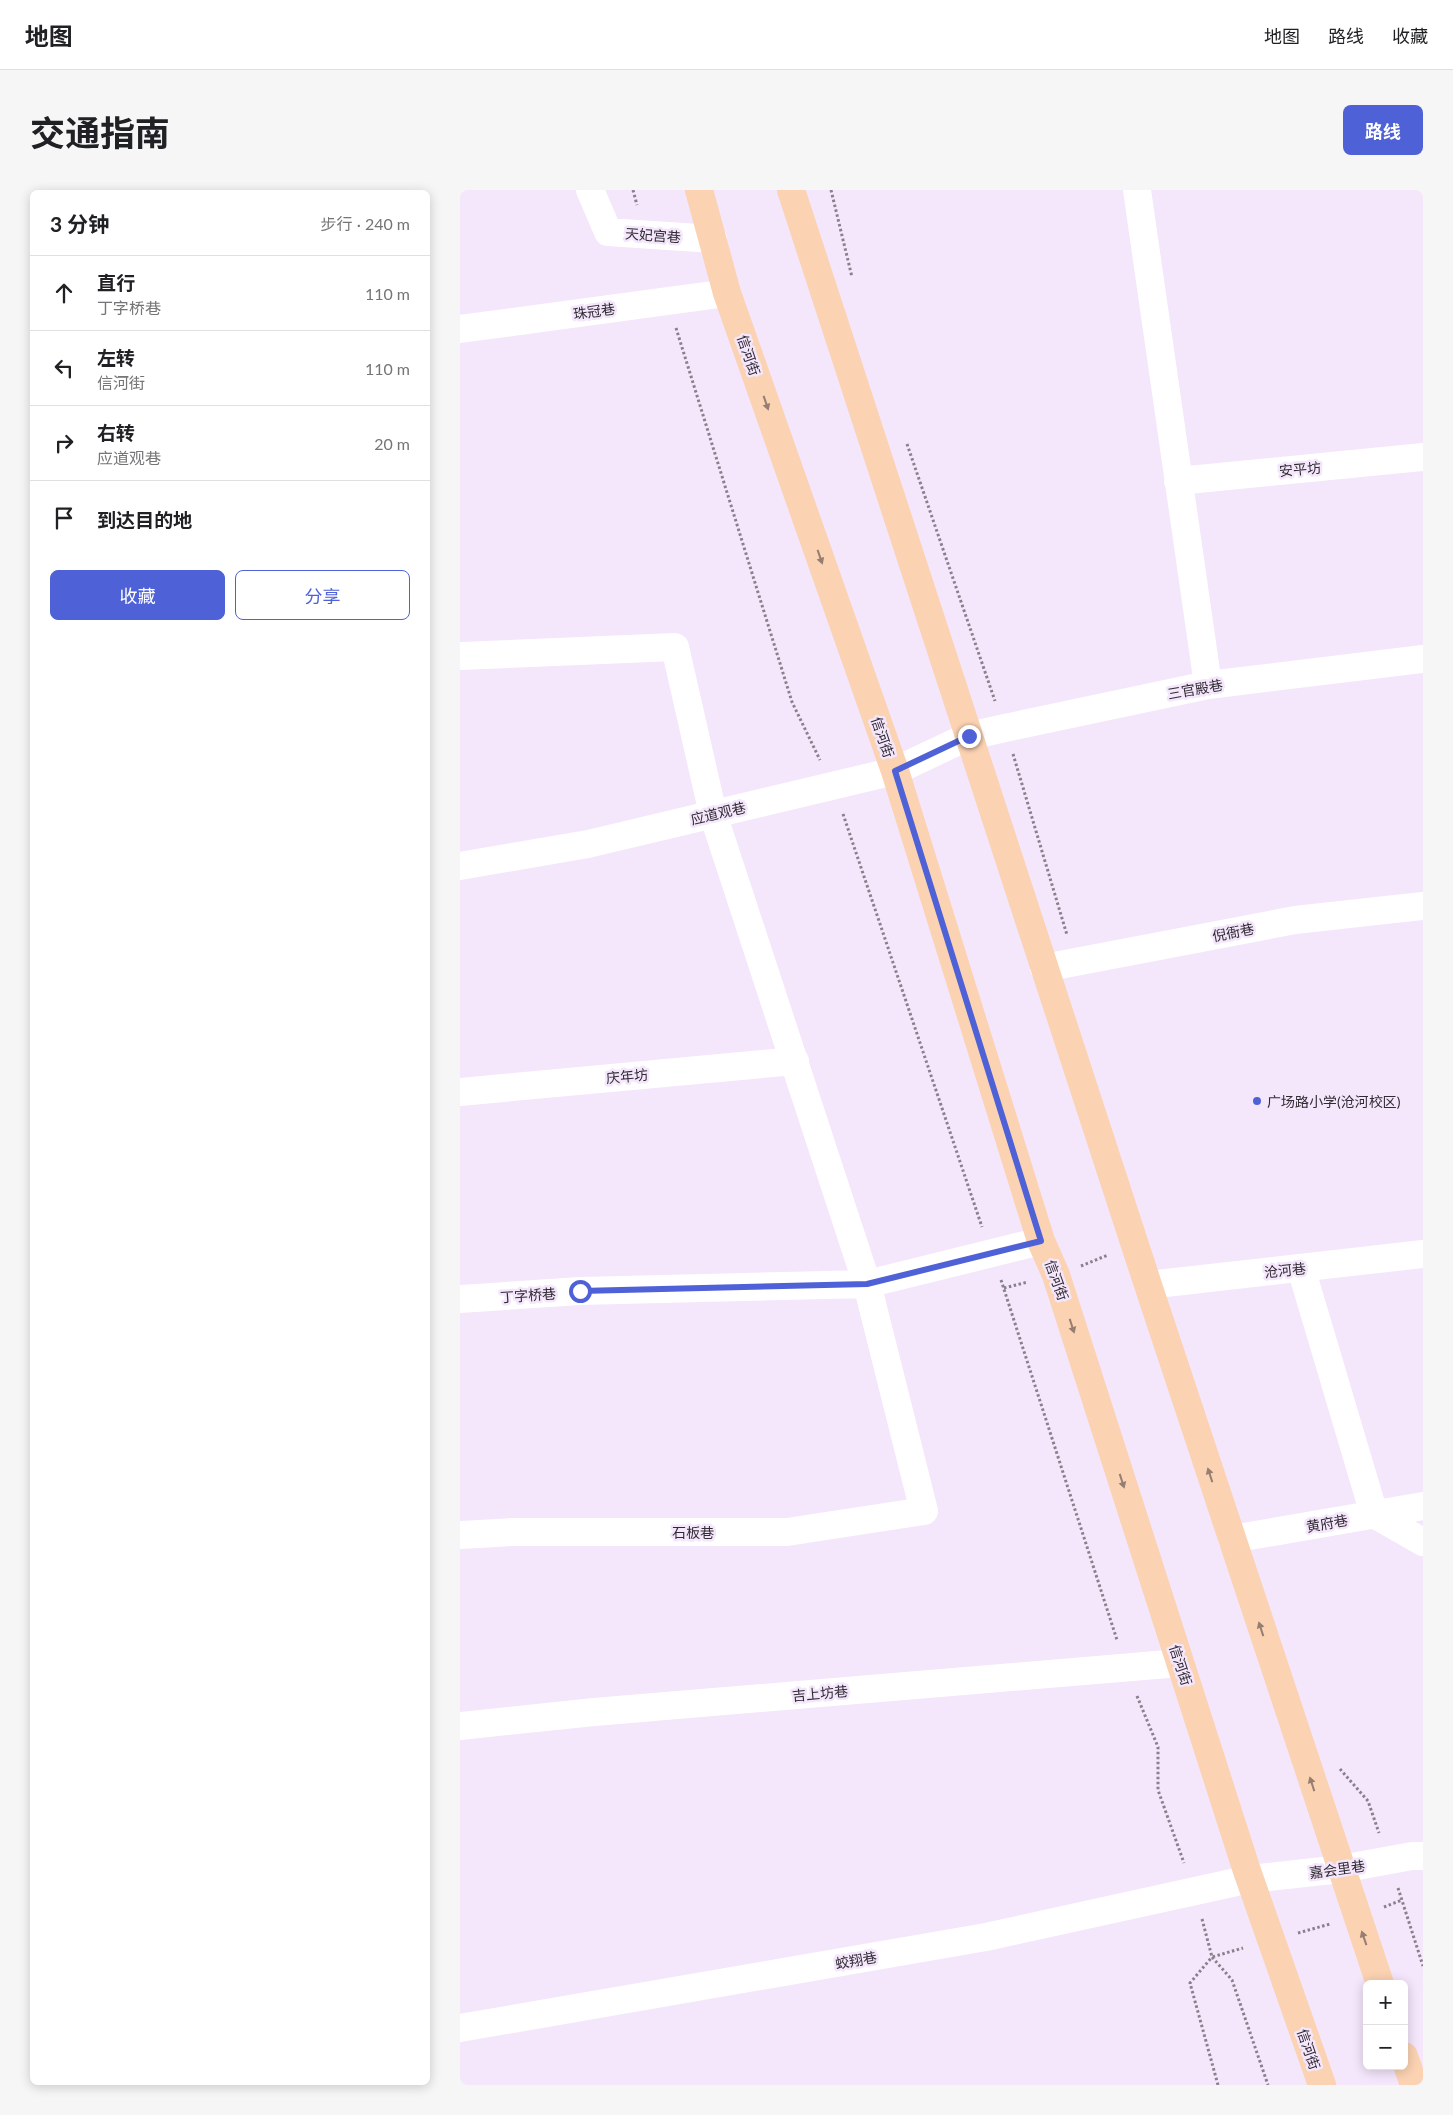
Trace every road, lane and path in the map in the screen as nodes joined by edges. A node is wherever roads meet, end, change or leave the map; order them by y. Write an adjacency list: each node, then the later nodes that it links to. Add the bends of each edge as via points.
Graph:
1 (590, 190): 6 (street, 天妃宫巷, via 608,232)
2 (633, 190): 6 (path)
3 (698, 190): 7 (main road, 信河街)
4 (791, 190): 16 (main road)
5 (1137, 190): 12 (street)
6 (647, 235): 7 (street, 天妃宫巷)
7 (713, 239): 8 (main road, 信河街)
8 (727, 293): 9 (street, 珠冠巷); 17 (main road, 信河街, one-way to 17)
9 (668, 301): 10 (street, 珠冠巷); 18 (path, via 792,702)
10 (460, 330)
11 (1423, 457): 12 (street, 安平坊)
12 (1178, 481): 15 (street)
13 (460, 656): 19 (street, via 675,647)
14 (1423, 660): 15 (street, 三官殿巷)
15 (1208, 685): 16 (street, 三官殿巷)
16 (969, 736): 17 (street, 应道观巷); 22 (main road)
17 (895, 771): 18 (street, 应道观巷); 25 (main road, 信河街)
18 (833, 785): 19 (street, 应道观巷); 26 (path)
19 (713, 814): 20 (street, 应道观巷, via 588,844); 23 (street)
20 (460, 866)
21 (1423, 906): 22 (street, 倪衙巷, via 1295,920)
22 (1044, 968): 30 (main road)
23 (794, 1061): 24 (street, 庆年坊); 29 (street)
24 (460, 1092)
25 (1041, 1241): 26 (street, 丁字桥巷); 37 (main road, 信河街, one-way to 37, via 1056,1275)
26 (990, 1253): 29 (street, 丁字桥巷); 38 (path, via 1046,1415)
27 (1423, 1254): 28 (street, 沧河巷)
28 (1301, 1268): 30 (street, 沧河巷); 33 (street)
29 (867, 1284): 31 (street, 丁字桥巷, via 580,1291); 34 (street, 石板巷, via 924,1511 787,1532 513,1532)
30 (1148, 1285): 35 (main road, one-way to 30)
31 (460, 1299)
32 (1423, 1506): 33 (street, 黄府巷)
33 (1374, 1514): 35 (street, 黄府巷); 36 (street)
34 (460, 1535)
35 (1232, 1539): 41 (main road, one-way to 35)
36 (1423, 1542)
37 (1180, 1663): 38 (street, 吉上坊巷); 42 (main road, 信河街)
38 (1126, 1668): 39 (street, 吉上坊巷, via 613,1710); 43 (path, via 1158,1747 1158,1790)
39 (460, 1726)
40 (1419, 1849): 41 (street, 嘉会里巷)
41 (1341, 1869): 42 (street, 嘉会里巷); 45 (main road)
42 (1250, 1879): 43 (street, 蛟翔巷); 46 (main road, 信河街)
43 (1194, 1891): 47 (path); 49 (street, 蛟翔巷, via 986,1937)
44 (1402, 1900): 45 (path)
45 (1357, 1916): 46 (path); 48 (main road, one-way to 45)
46 (1271, 1941): 47 (path); 53 (main road, 信河街)
47 (1212, 1957): 51 (path, via 1190,1983); 52 (path, via 1232,1980)
48 (1379, 1980)
49 (460, 2028)
50 (1408, 2068): 54 (main road)
51 (1218, 2085)
52 (1268, 2085)
53 (1322, 2085)
54 (1414, 2085)

